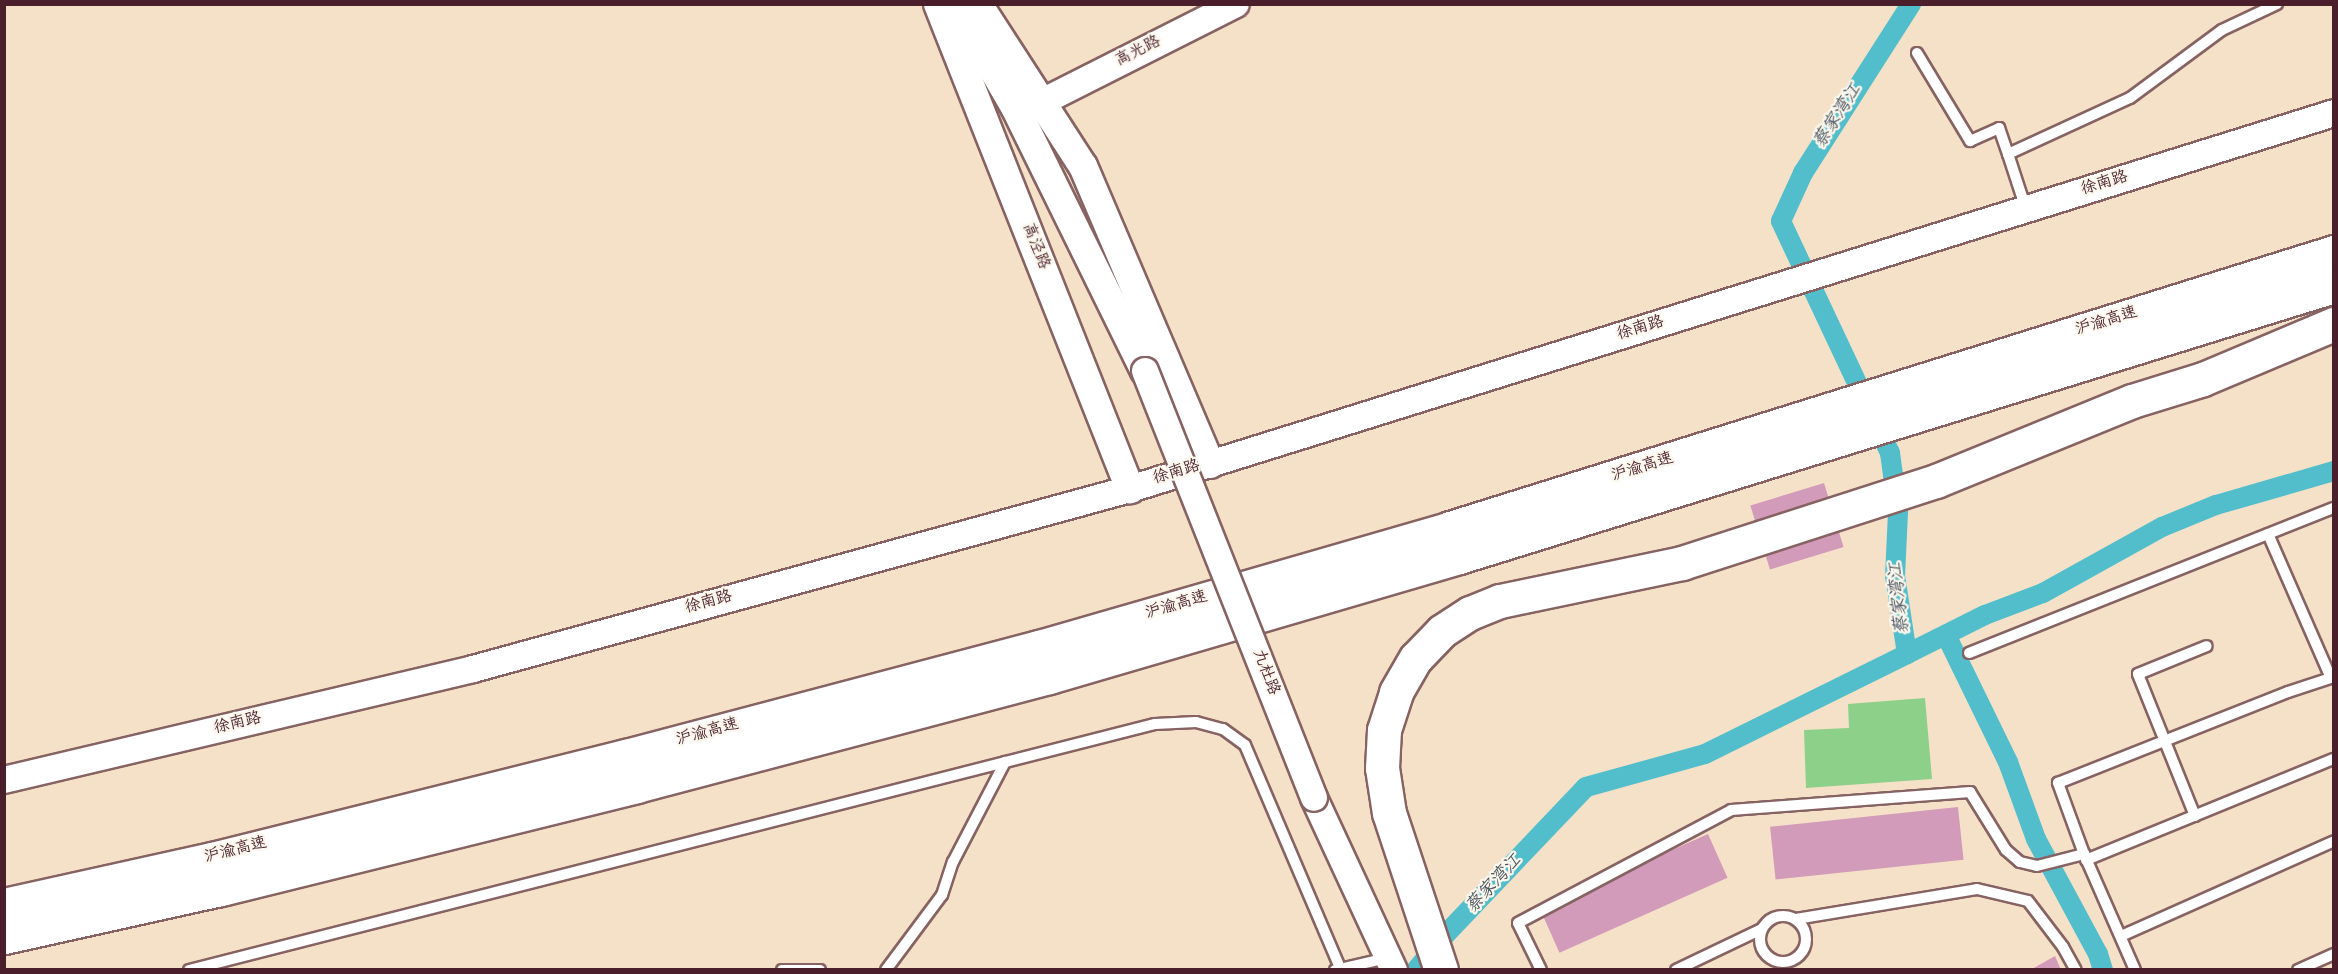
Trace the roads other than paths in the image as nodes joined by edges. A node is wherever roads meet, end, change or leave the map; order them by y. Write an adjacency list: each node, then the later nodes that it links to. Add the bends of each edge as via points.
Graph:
1 (938, 4): 19 (main road, 高泾路)
2 (955, 4): 15 (main road, via 1015,106)
3 (978, 4): 7 (main road)
4 (1236, 4): 7 (street, 高光路)
5 (2277, 4): 9 (lane, via 2222,30 2130,98)
6 (1917, 53): 9 (lane, via 1970,141 1999,128)
7 (1042, 102): 18 (main road, via 1083,166)
8 (2334, 113): 10 (street, 徐南路)
9 (2008, 154): 10 (lane)
10 (2026, 210): 18 (street, 徐南路)
11 (2334, 252): 16 (highway, 沪渝高速)
12 (2334, 286): 16 (highway, 沪渝高速)
13 (2334, 291): 16 (highway)
14 (2334, 324): 49 (highway, via 2203,379 2132,401 1936,481 1682,563 1500,601 1470,613 1442,631 1416,658 1396,692 1384,730 1382,768 1389,813)
15 (1145, 371): 42 (street, 九杜路, bridge, via 1314,798)
16 (1917, 405): 17 (highway, 沪渝高速)
17 (1835, 425): 25 (highway, 沪渝高速); 40 (highway, 沪渝高速, via 1459,557 1048,677 221,890)
18 (1210, 464): 19 (street, 徐南路)
19 (1130, 489): 29 (street, 徐南路, via 473,669)
20 (2334, 508): 21 (lane)
21 (2268, 534): 23 (lane); 24 (lane)
22 (2207, 646): 26 (lane, via 2138,674)
23 (1969, 653)
24 (2332, 677): 26 (lane)
25 (703, 735): 33 (highway); 36 (highway, 沪渝高速, via 212,859)
26 (2165, 741): 30 (lane); 32 (lane, via 2058,783)
27 (2334, 759): 30 (lane)
28 (1005, 762): 44 (lane); 47 (lane, via 953,861 942,895); 48 (lane, via 1155,724 1196,722 1223,729 1245,745)
29 (4, 780)
30 (2195, 816): 32 (lane)
31 (2334, 841): 39 (lane)
32 (2085, 857): 39 (lane); 50 (lane, via 2037,866 2020,862 2006,850 1970,792 1731,810 1518,923)
33 (183, 860): 34 (highway); 35 (highway)
34 (4, 885)
35 (4, 899)
36 (4, 905)
37 (1796, 919): 38 (lane, via 1773,918); 43 (lane, via 1807,938); 52 (lane, via 1977,889 2028,902 2064,947)
38 (1762, 930): 43 (lane, via 1764,951 1775,961); 51 (lane)
39 (2121, 936): 53 (lane)
40 (4, 937)
41 (2334, 954): 54 (lane)
42 (1391, 964): 48 (lane)
43 (1792, 965)
44 (189, 969)
45 (782, 969): 46 (lane)
46 (820, 969)
47 (886, 969)
48 (1337, 969)
49 (1441, 969)
50 (1541, 969)
51 (1676, 969)
52 (2076, 969)
53 (2135, 969)
54 (2298, 969)

